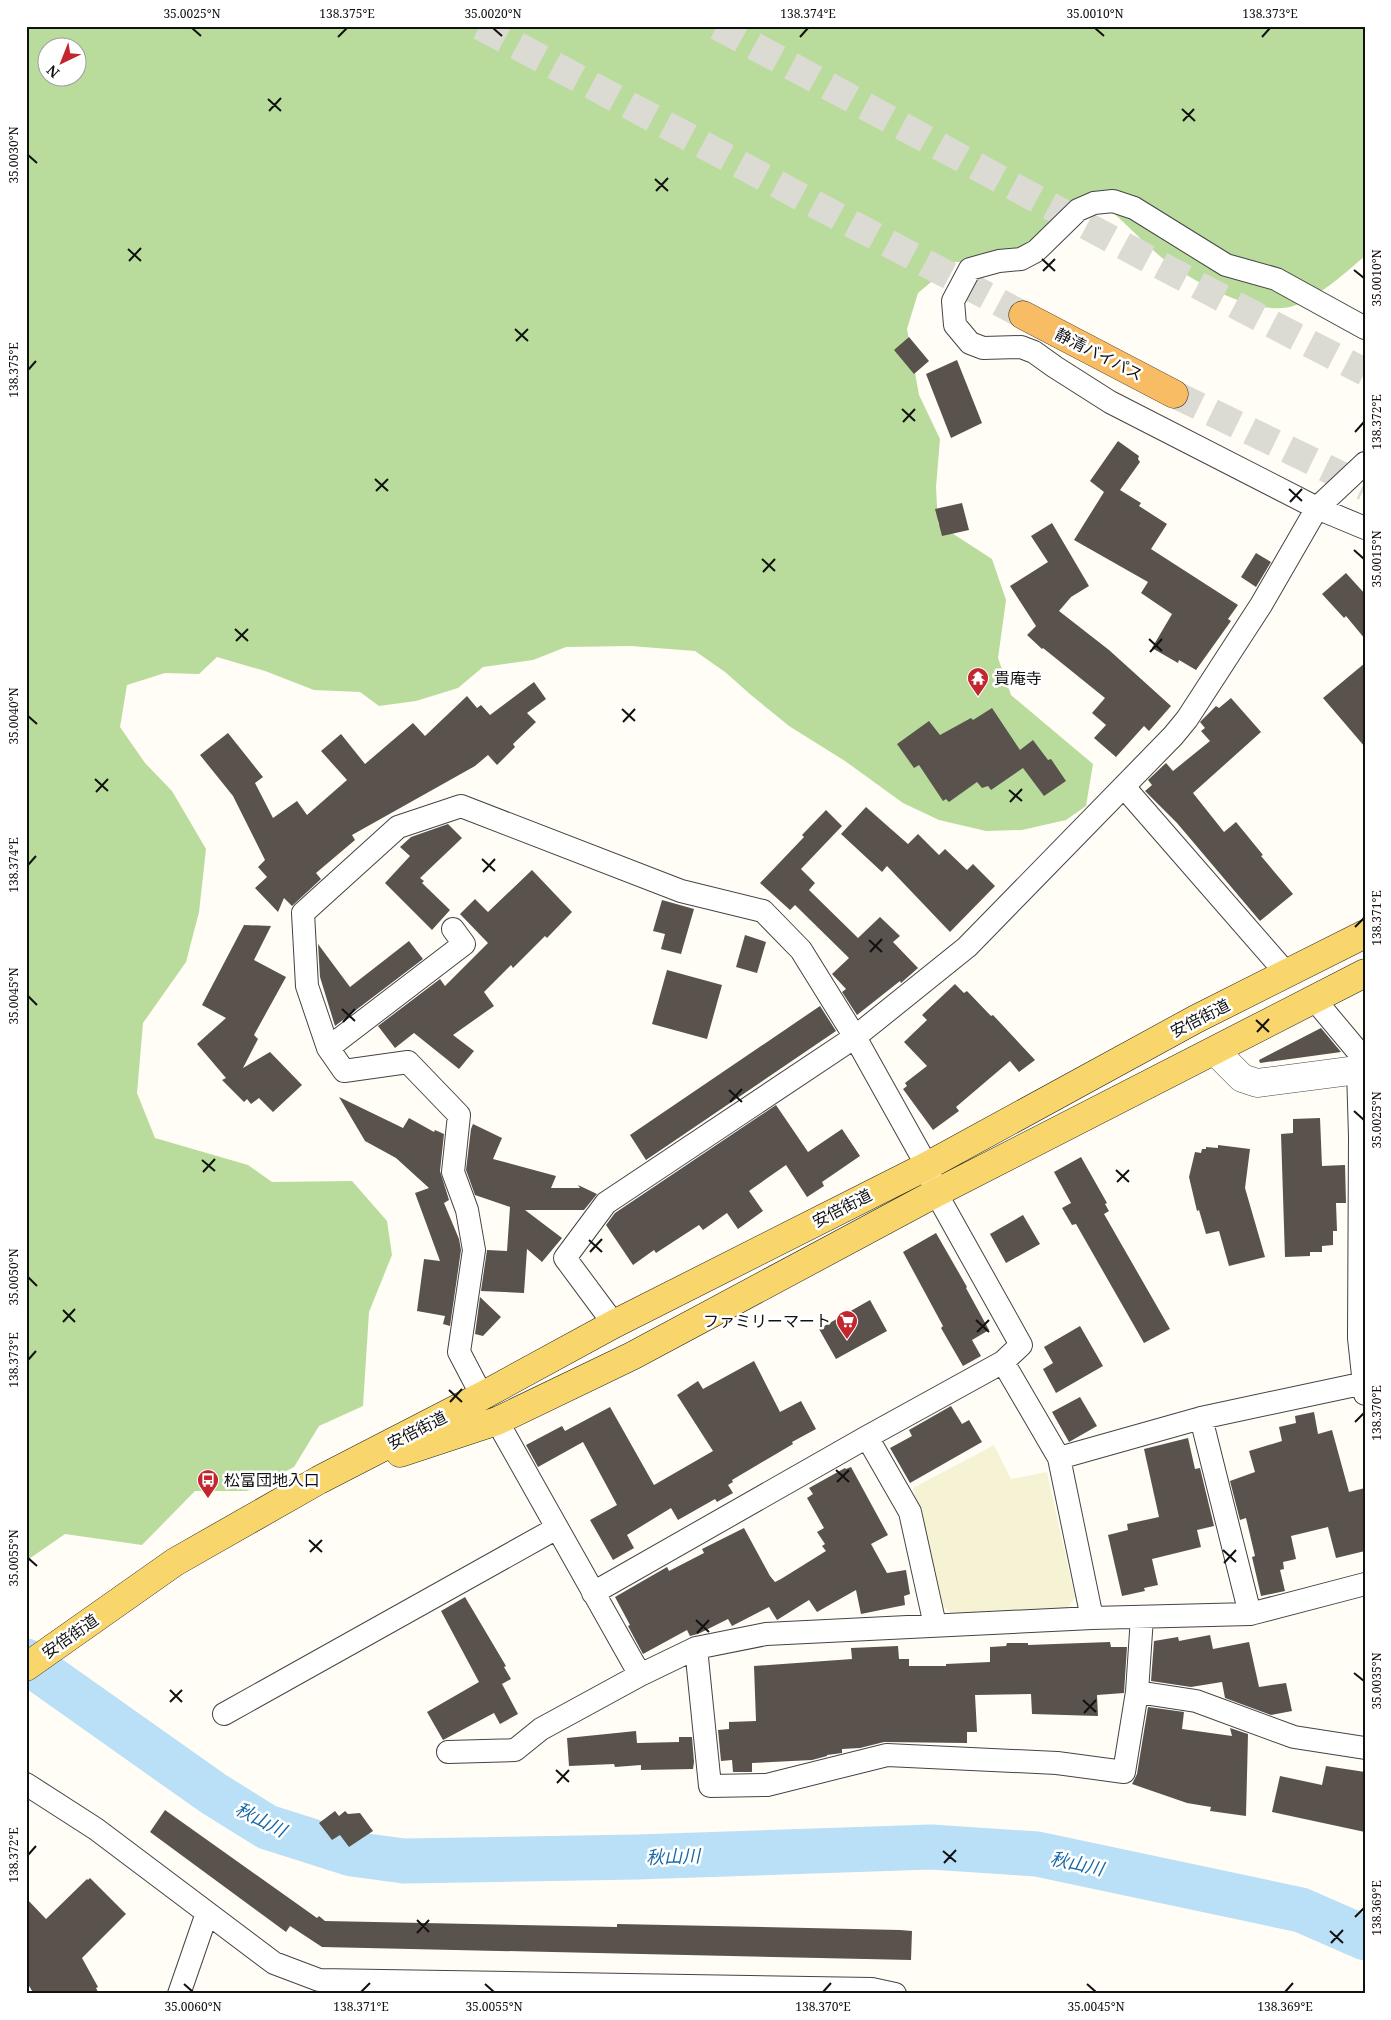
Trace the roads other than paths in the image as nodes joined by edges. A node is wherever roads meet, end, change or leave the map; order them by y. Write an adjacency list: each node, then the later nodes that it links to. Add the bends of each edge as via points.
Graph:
1 (1023, 315): 3 (highway, 静清バイパス)
2 (1365, 328): 5 (street, via 1276,279 1226,266 1134,208 1113,201 1094,203 1078,210 1036,251 1022,259 970,269 952,301 955,325 970,343 983,348 1020,347 1034,352 1110,402)
3 (1174, 394)
4 (1365, 463): 5 (street)
5 (1317, 508): 6 (street); 7 (street, via 1261,605 1187,719)
6 (1365, 528)
7 (1124, 787): 11 (street); 13 (street, via 967,947)
8 (453, 929): 14 (street, via 464,944)
9 (1365, 934): 11 (main road, 安倍街道)
10 (1365, 973): 12 (main road, 安倍街道)
11 (1287, 974): 17 (main road, 安倍街道, via 1187,1024)
12 (1314, 1000): 15 (main road, 安倍街道); 16 (street)
13 (855, 1037): 14 (street, via 802,950 763,911 681,891 461,806 398,827 303,913 307,986); 17 (street); 20 (street, via 606,1203 565,1258)
14 (328, 1048): 23 (street, via 344,1071 408,1062 459,1115 452,1172 467,1210 474,1250 459,1352)
15 (1215, 1051): 16 (street, via 1242,1078 1257,1083); 18 (main road, 安倍街道)
16 (1362, 1066): 19 (street)
17 (927, 1166): 18 (street); 20 (main road, 安倍街道)
18 (936, 1193): 21 (street, via 1021,1345); 25 (main road, 安倍街道, via 632,1356)
19 (1362, 1278): 22 (street, via 1359,1338)
20 (614, 1324): 23 (main road, 安倍街道)
21 (1004, 1362): 26 (street); 27 (street)
22 (1364, 1387): 24 (street)
23 (482, 1396): 28 (main road, 安倍街道)
24 (1201, 1418): 27 (street); 32 (street)
25 (497, 1421): 28 (main road, 安倍街道); 29 (street)
26 (867, 1437): 31 (street); 35 (street, via 910,1512)
27 (1059, 1458): 34 (street)
28 (319, 1480): 37 (main road, 安倍街道, via 175,1562)
29 (557, 1528): 31 (street); 40 (street)
30 (1365, 1584): 32 (street)
31 (592, 1593): 38 (street)
32 (1250, 1614): 33 (street)
33 (1142, 1617): 34 (street); 39 (street)
34 (1092, 1618): 35 (street)
35 (935, 1625): 36 (street, via 766,1634)
36 (696, 1648): 38 (street); 39 (street, via 710,1786 768,1785 887,1755 1057,1763 1124,1772)
37 (26, 1667)
38 (640, 1675): 42 (street, via 541,1729 515,1750)
39 (1137, 1692): 41 (street, via 1196,1701 1294,1737)
40 (224, 1714)
41 (1365, 1748)
42 (448, 1752)
43 (26, 1784): 44 (street, via 96,1829)
44 (207, 1913): 45 (street); 46 (street, via 274,1963 319,1980 862,1988)
45 (179, 1994)
46 (895, 1994)

